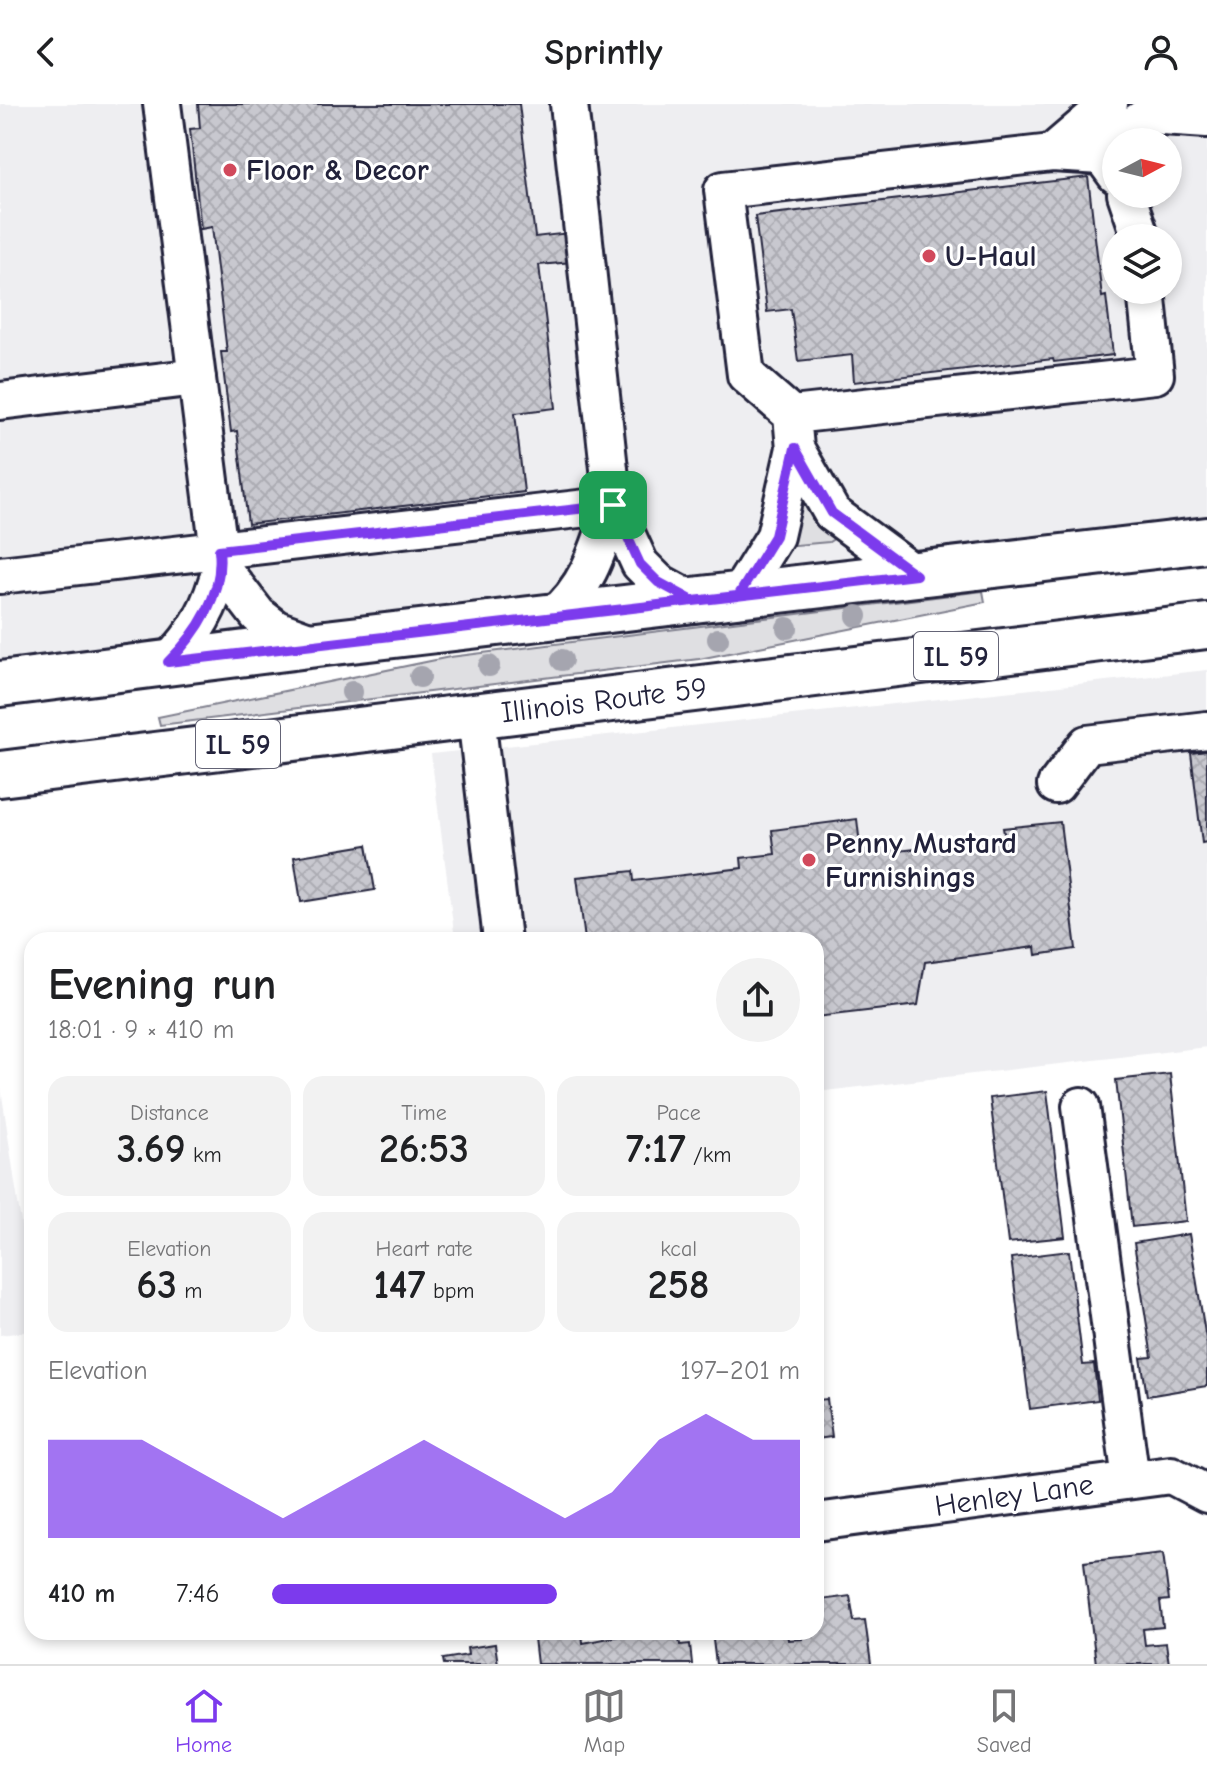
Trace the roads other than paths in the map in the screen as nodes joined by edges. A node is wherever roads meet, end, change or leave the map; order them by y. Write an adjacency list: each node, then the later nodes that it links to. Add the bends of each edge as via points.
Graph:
1 (162, 104): 9 (street)
2 (569, 104): 12 (street)
3 (1109, 104): 6 (street)
4 (1207, 119): 5 (street, via 1148,115)
5 (1129, 128)
6 (1052, 153): 7 (street); 11 (street, via 723,190 746,375)
7 (1102, 164)
8 (1147, 304): 11 (street, via 1155,375)
9 (197, 377): 10 (street); 14 (street)
10 (0, 401)
11 (793, 432): 16 (street, via 832,513); 17 (street, via 775,536)
12 (613, 505): 14 (street); 18 (street, via 640,564 658,582); 19 (street, via 591,570 569,603)
13 (1207, 540): 16 (main road)
14 (220, 559): 15 (street); 21 (street, via 258,615 276,629); 22 (street, via 214,595 202,619)
15 (0, 575)
16 (916, 575): 17 (main road)
17 (738, 596): 18 (main road)
18 (693, 601): 19 (main road)
19 (552, 617): 21 (main road)
20 (1207, 626): 24 (main road, Illinois Route 59 / IL 59)
21 (317, 644): 22 (main road)
22 (168, 662): 23 (main road)
23 (0, 684)
24 (476, 716): 26 (main road, Illinois Route 59 / IL 59); 28 (street)
25 (1207, 730): 27 (street, via 1087,744)
26 (0, 774)
27 (1056, 785)
28 (501, 932)
29 (1081, 1106): 30 (street)
30 (1131, 1480): 31 (street, Henley Lane, via 1171,1475); 32 (street, Henley Lane)
31 (1204, 1486)
32 (824, 1521)

